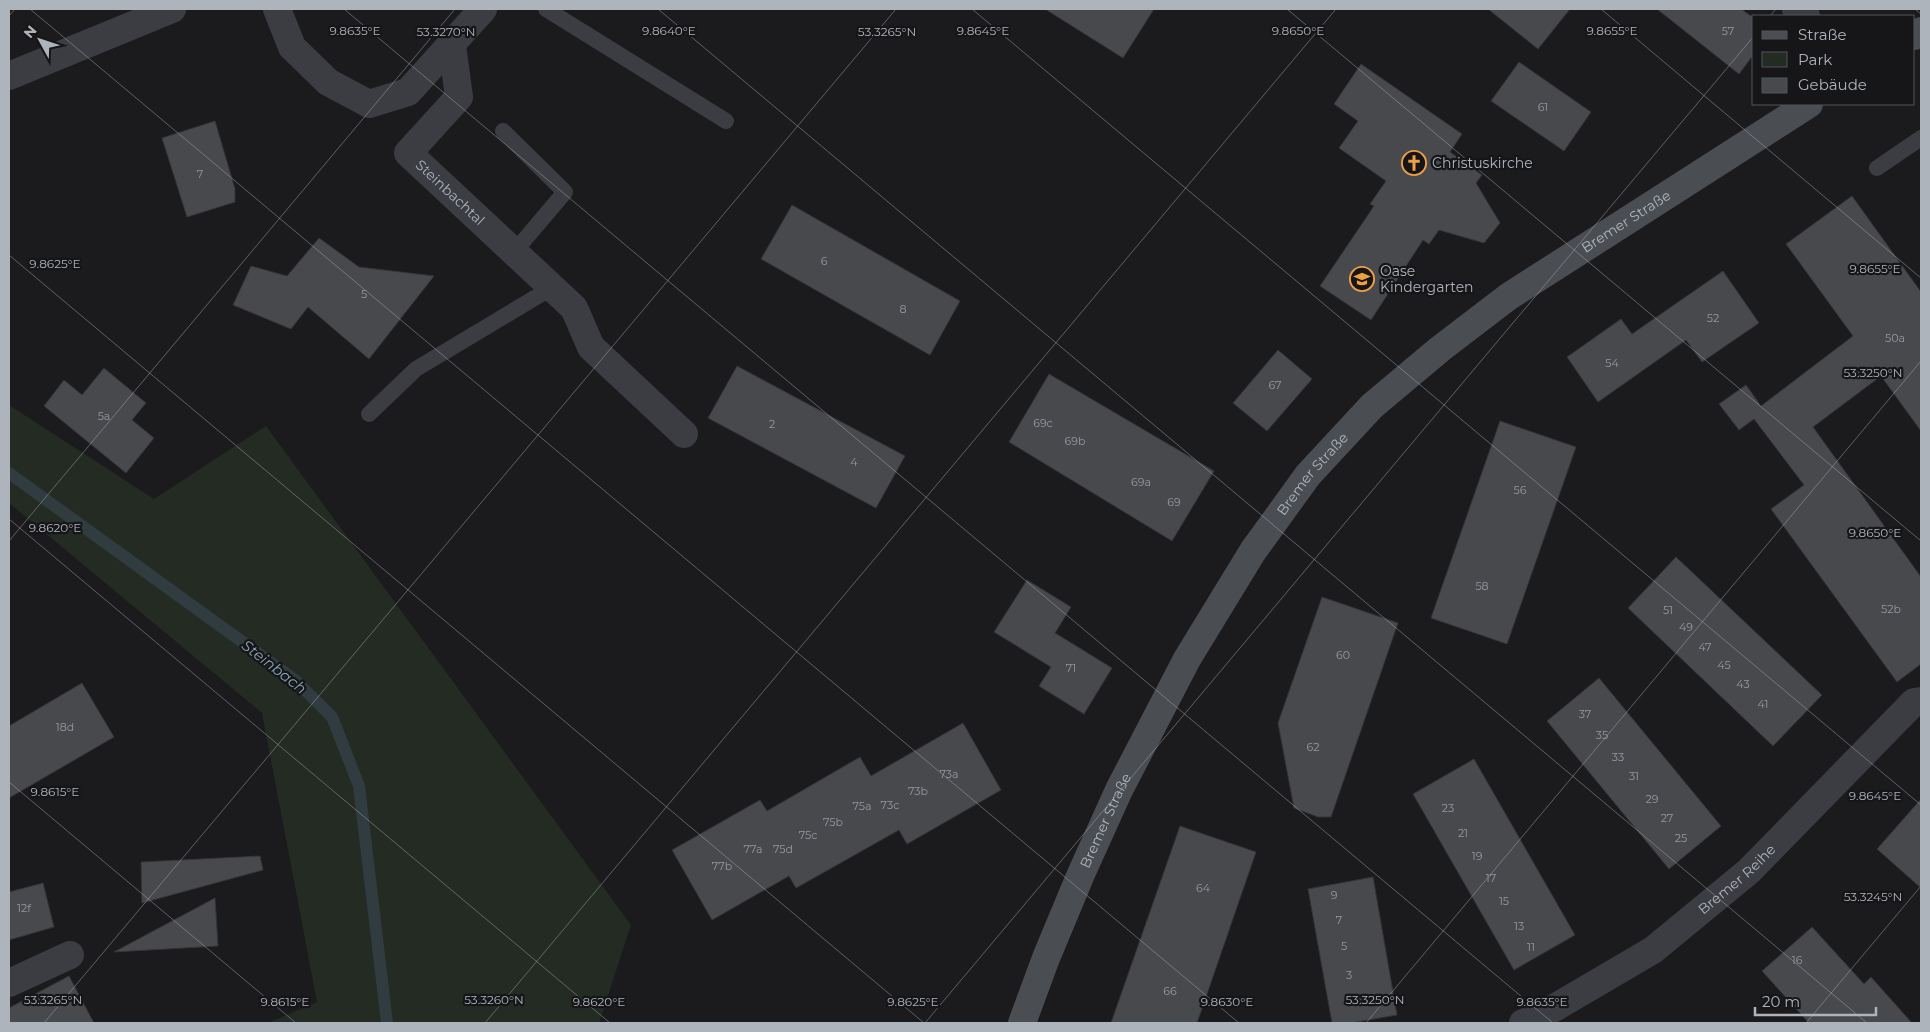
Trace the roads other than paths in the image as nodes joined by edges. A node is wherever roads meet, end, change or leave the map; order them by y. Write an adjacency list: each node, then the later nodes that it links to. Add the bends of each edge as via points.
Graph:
1 (172, 9): 6 (street)
2 (277, 9): 5 (street, via 292,47 328,82 369,104 408,92)
3 (483, 9): 5 (street)
4 (546, 9): 8 (lane)
5 (452, 46): 12 (street, Steinbachtal, via 459,96 408,153)
6 (9, 76)
7 (1807, 105): 19 (street, Bremer Straße, via 1508,297 1372,406 1308,475 1253,551 1192,651 1128,772 1081,874)
8 (726, 121)
9 (503, 131): 12 (lane, via 565,192)
10 (1921, 138): 11 (lane)
11 (1878, 168)
12 (514, 252): 13 (street, Steinbachtal)
13 (553, 287): 14 (lane, via 416,369); 15 (street, Steinbachtal, via 574,308 591,346)
14 (369, 414)
15 (684, 434)
16 (1921, 701): 20 (street, Bremer Reihe, via 1914,702 1749,871 1653,950)
17 (70, 955): 18 (street)
18 (9, 983)
19 (1022, 1023)
20 (1524, 1023)

